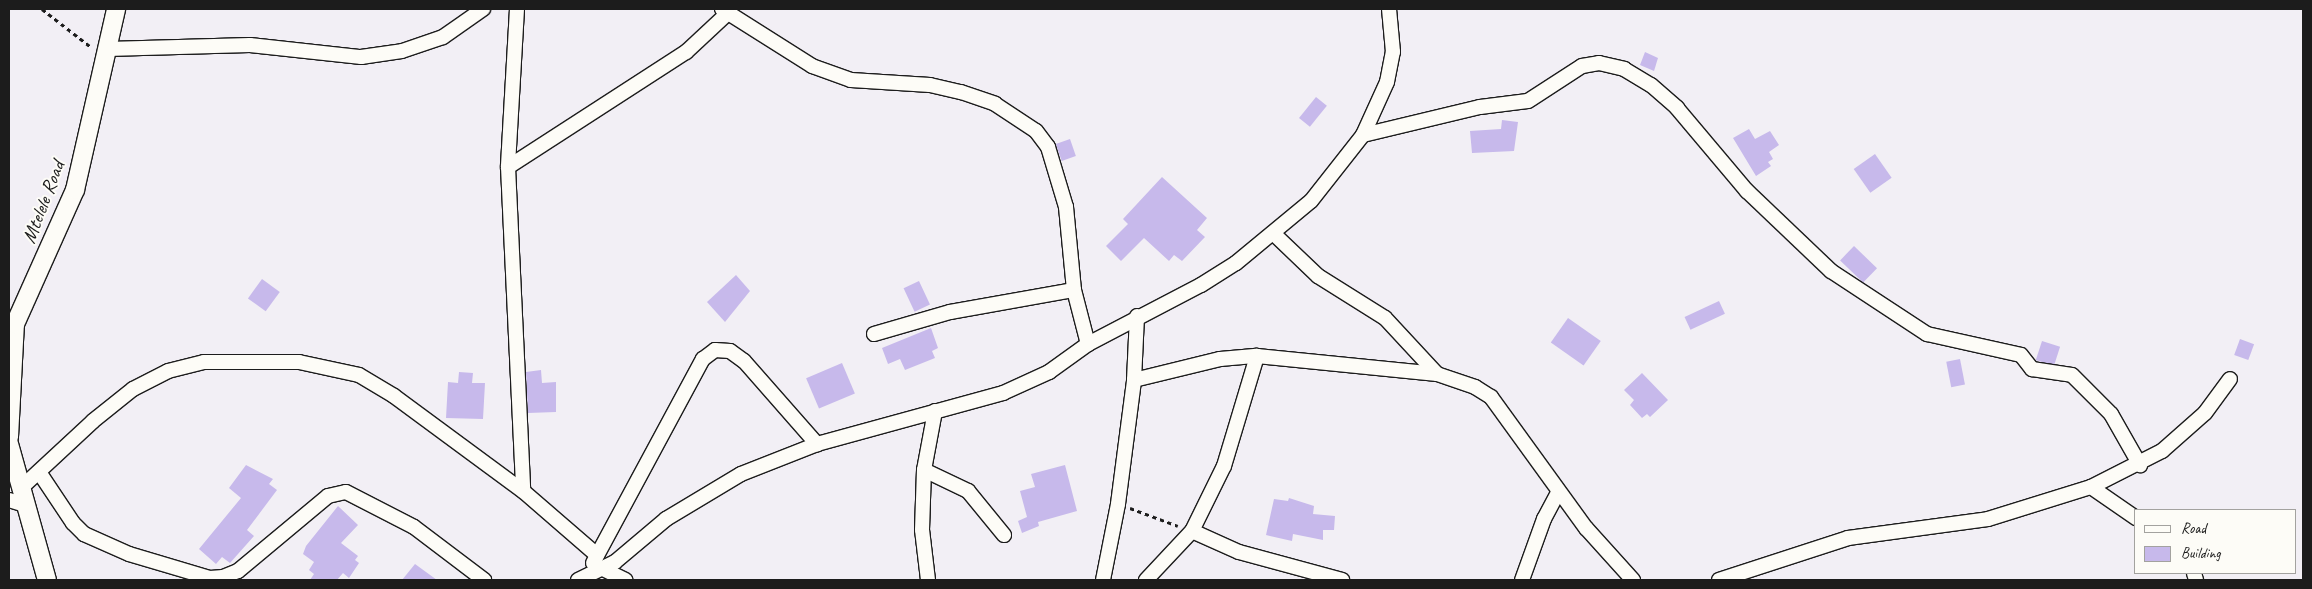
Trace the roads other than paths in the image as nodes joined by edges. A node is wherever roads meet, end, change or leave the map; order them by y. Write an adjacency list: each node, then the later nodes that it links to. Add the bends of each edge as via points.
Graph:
1 (116, 9): 6 (street, Mtelele Road)
2 (483, 9): 6 (street, via 442,37 402,51 361,57 250,45)
3 (516, 9): 8 (street)
4 (1389, 9): 7 (street, via 1393,52 1387,82)
5 (725, 11): 8 (street, via 686,52); 10 (street, via 812,66 851,80 930,85 961,92 994,104 1036,131 1048,147 1066,207)
6 (106, 54): 19 (street, Mtelele Road, via 75,190 15,324)
7 (1363, 135): 9 (street, via 1335,174); 22 (street, via 1480,107 1528,101 1582,66 1599,63 1624,69 1651,85 1677,108 1712,153 1759,204 1838,276 1927,334 2021,355 2032,369 2072,375 2112,414)
8 (508, 167): 26 (street)
9 (1274, 234): 11 (street, via 1201,286); 15 (street, via 1318,276 1385,318)
10 (1074, 290): 12 (street, via 950,312); 13 (street)
11 (1137, 316): 13 (street); 17 (street)
12 (874, 334)
13 (1088, 344): 18 (street, via 1049,372 1003,393)
14 (1257, 356): 15 (street); 17 (street, via 1220,359); 30 (street, via 1224,466)
15 (1437, 374): 27 (street, via 1476,387 1491,397)
16 (2230, 379): 22 (street, via 2180,437)
17 (1134, 380): 39 (street, via 1118,504)
18 (935, 411): 21 (street); 23 (street)
19 (9, 437)
20 (9, 444): 28 (street)
21 (817, 444): 32 (street, via 744,360 730,351 715,350 698,367); 33 (street, via 741,474 699,498)
22 (2140, 464): 25 (street)
23 (924, 470): 31 (street, via 968,491); 38 (street, via 922,530)
24 (40, 472): 26 (street, via 106,410 133,389 168,371 204,362 299,362 359,375 394,396); 28 (street); 36 (street, via 72,523 84,534 129,554 210,578 223,578 238,571 328,496 346,492 414,527)
25 (2091, 487): 29 (street); 44 (street, via 1988,519 1848,538)
26 (522, 491): 32 (street)
27 (1558, 493): 42 (street, via 1544,519); 43 (street)
28 (18, 497): 35 (street)
29 (2134, 517)
30 (1192, 531): 40 (street); 41 (street, via 1240,552)
31 (1004, 535)
32 (597, 555): 34 (street)
33 (603, 569): 34 (street); 37 (street)
34 (583, 578)
35 (47, 580)
36 (484, 580)
37 (626, 580)
38 (928, 580)
39 (1103, 580)
40 (1146, 580)
41 (1342, 580)
42 (1522, 580)
43 (1633, 580)
44 (1719, 580)

